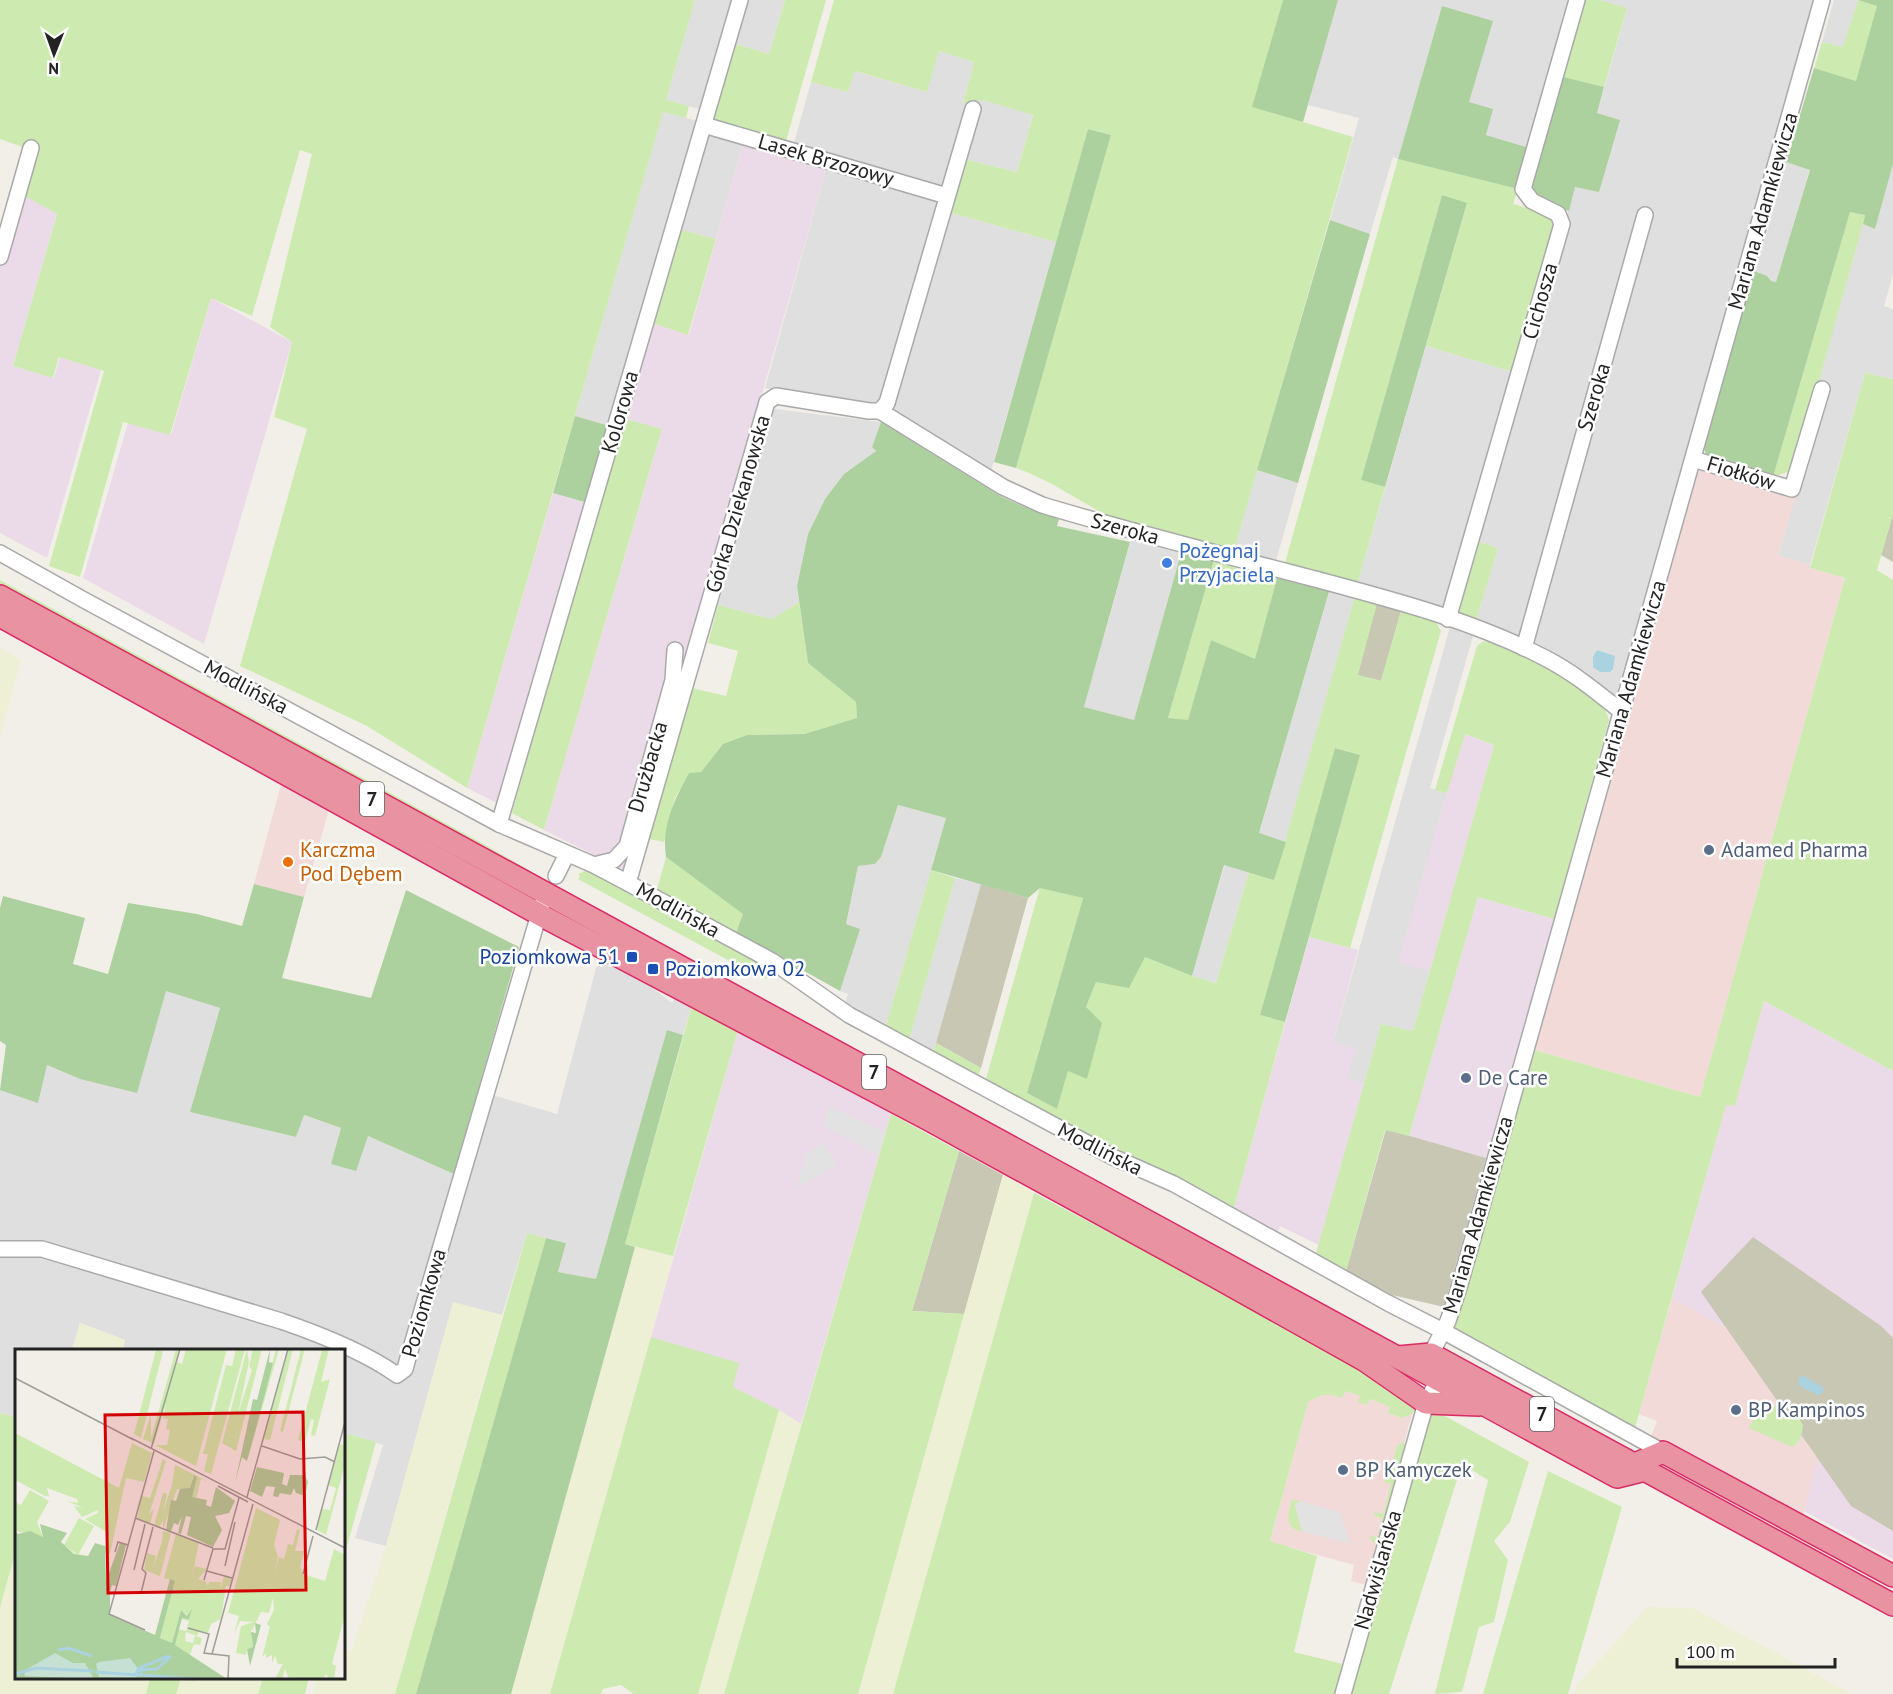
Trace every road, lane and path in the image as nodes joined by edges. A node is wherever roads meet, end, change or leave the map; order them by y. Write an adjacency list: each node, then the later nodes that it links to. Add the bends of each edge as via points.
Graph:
1 (740, 0): 5 (street, Kolorowa)
2 (1577, 0): 16 (street, Cichosza, via 1523,189 1532,201 1558,214 1562,224)
3 (1822, 0): 12 (street, Mariana Adamkiewicza)
4 (973, 109): 7 (street)
5 (704, 125): 7 (street, Lasek Brzozowy); 20 (street, Kolorowa)
6 (31, 148): 9 (street)
7 (947, 196): 11 (street, via 891,391)
8 (1645, 215): 17 (street, Szeroka)
9 (0, 257)
10 (1822, 389): 12 (street, Fiołków, via 1792,489)
11 (880, 411): 16 (street, Szeroka, via 1002,487 1042,505); 23 (street, Górka Dziekanowska, via 776,396 767,402)
12 (1693, 459): 19 (street, Mariana Adamkiewicza)
13 (0, 553): 20 (street, Modlińska)
14 (0, 596): 24 (highway, 7)
15 (0, 616): 25 (highway)
16 (1448, 619): 17 (street, Szeroka)
17 (1524, 648): 19 (street, Szeroka, via 1569,671)
18 (675, 650): 22 (street, Drużbacka, via 673,680 627,846 614,860)
19 (1622, 712): 27 (street, Mariana Adamkiewicza, via 1458,1291)
20 (500, 824): 21 (street, Modlińska)
21 (567, 854): 22 (street, Modlińska); 24 (street)
22 (594, 865): 23 (street, Modlińska)
23 (628, 883): 27 (street, Modlińska, via 776,963 849,1015 1113,1157 1174,1184)
24 (551, 885): 25 (street, Poziomkowa); 29 (highway, 7)
25 (538, 914): 26 (street, Poziomkowa, via 405,1369 397,1375 318,1333 281,1321 42,1249); 32 (highway, via 1193,1265 1364,1360)
26 (0, 1249)
27 (1443, 1331): 28 (street, Mariana Adamkiewicza); 34 (street, Modlińska)
28 (1431, 1354): 29 (highway); 30 (highway, 7)
29 (1398, 1358): 31 (highway, 7)
30 (1458, 1369): 31 (street, via 1446,1372); 35 (highway, 7)
31 (1438, 1380): 32 (street, Nadwiślańska); 33 (highway, 7)
32 (1426, 1403): 33 (highway); 40 (street, Nadwiślańska)
33 (1486, 1405): 35 (highway, 7)
34 (1657, 1448): 35 (highway); 36 (highway)
35 (1631, 1467): 37 (highway, 7)
36 (1798, 1525): 37 (highway); 38 (highway)
37 (1808, 1558): 39 (highway, 7)
38 (1893, 1576)
39 (1893, 1605)
40 (1343, 1694)

